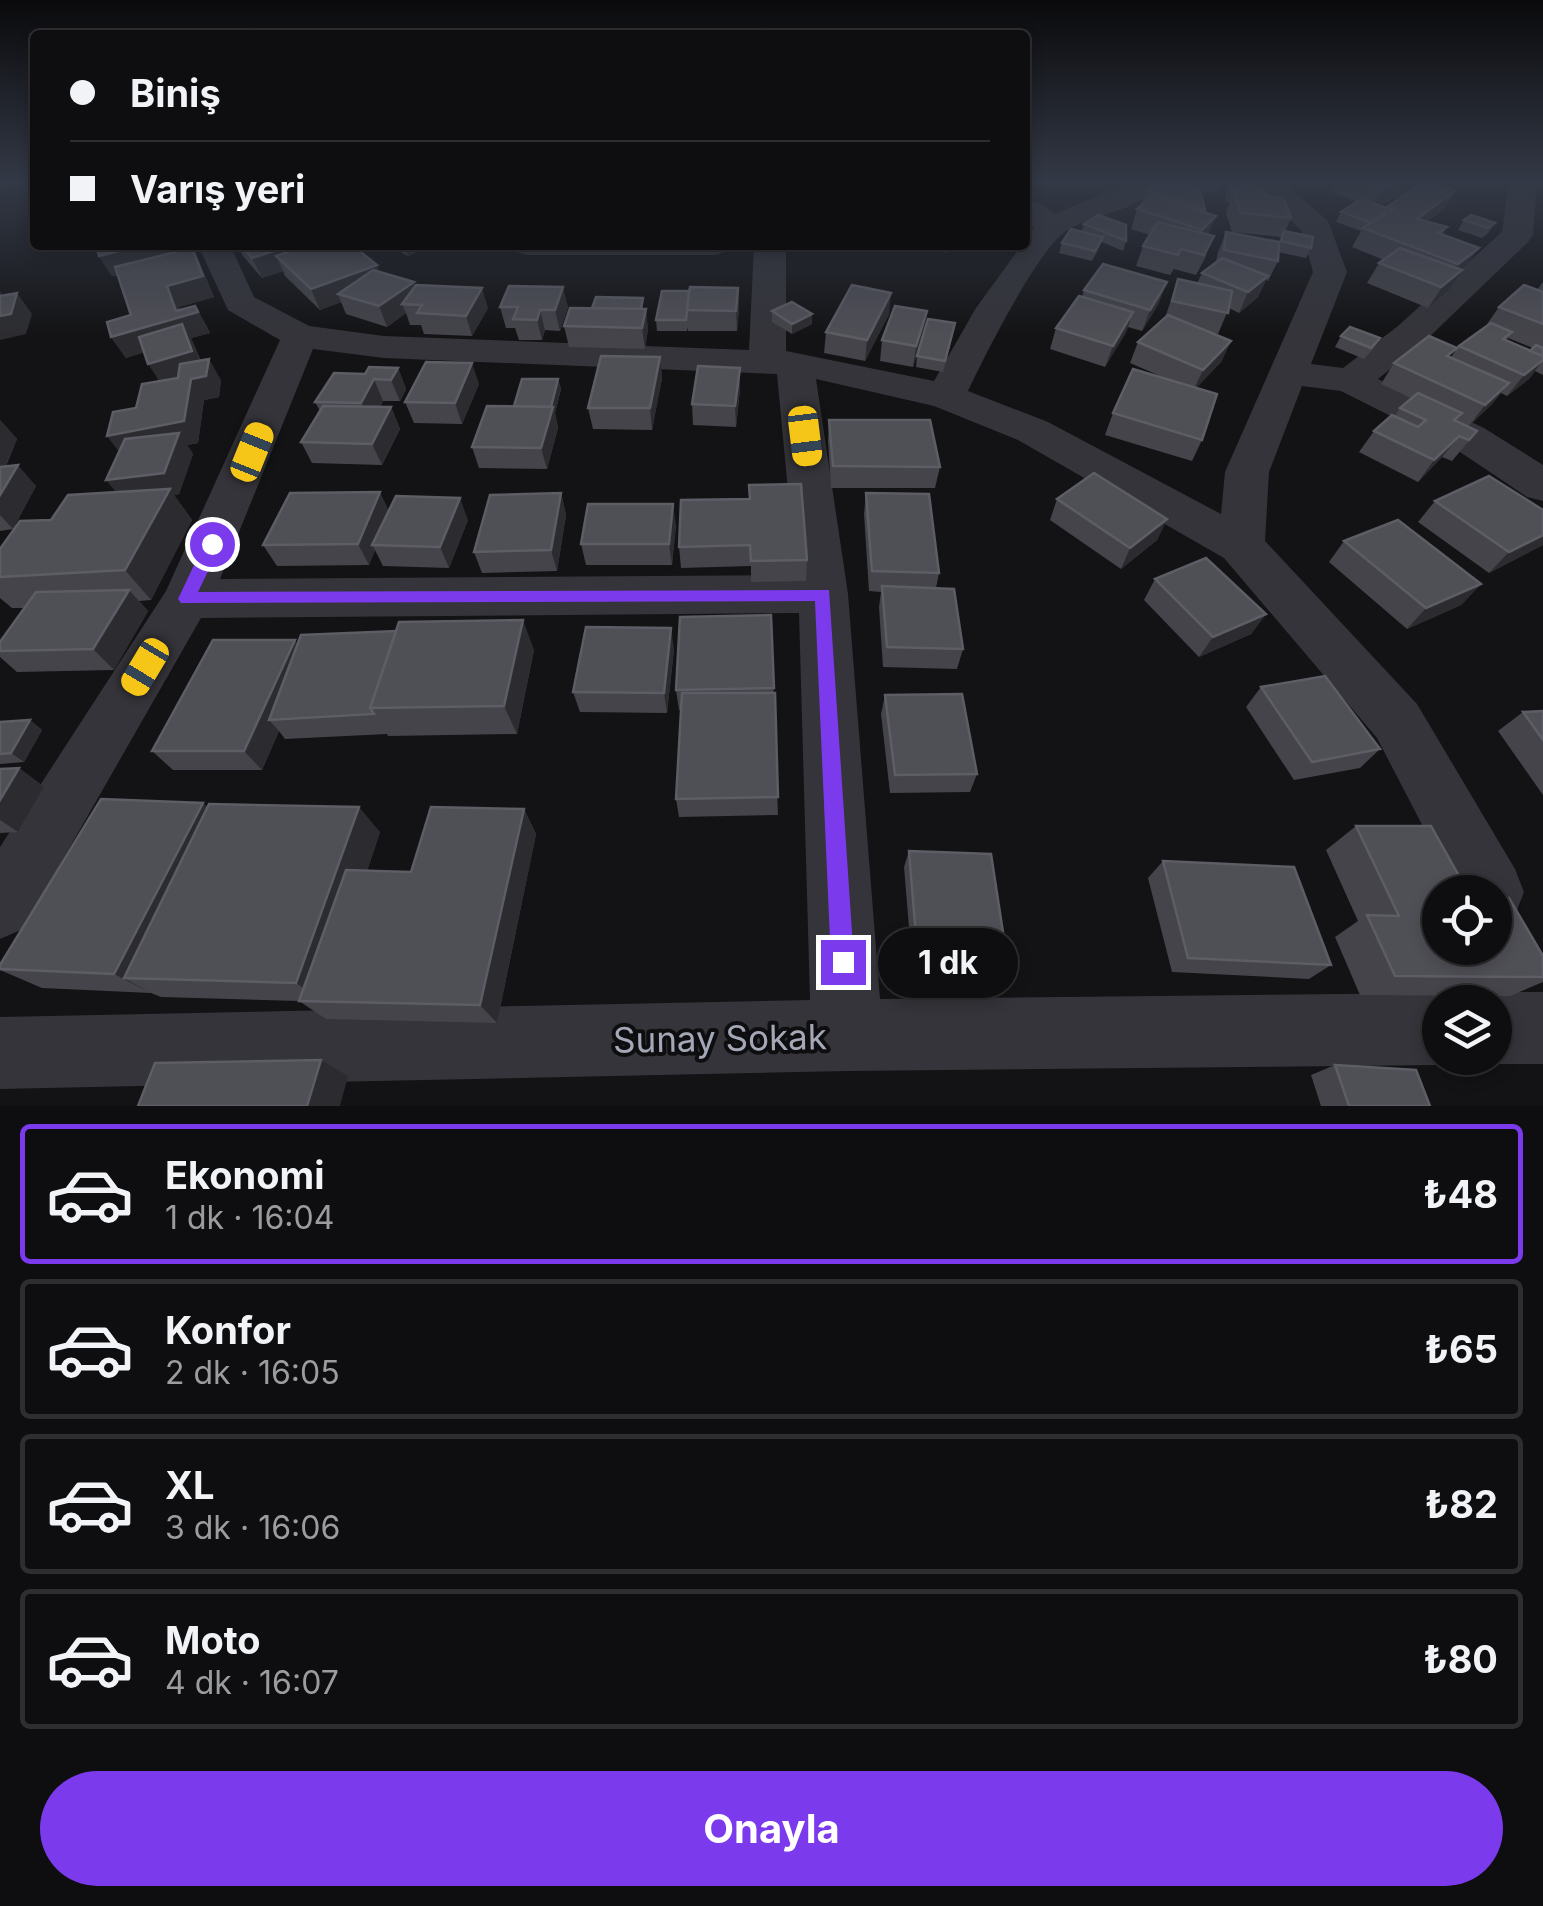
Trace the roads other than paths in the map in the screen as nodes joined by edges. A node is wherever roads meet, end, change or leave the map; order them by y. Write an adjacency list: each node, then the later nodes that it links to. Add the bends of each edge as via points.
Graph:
1 (1319, 234): 8 (street, via 1330,272)
2 (1517, 234): 9 (street)
3 (216, 250): 6 (street, via 240,303)
4 (770, 250): 7 (street)
5 (1023, 250): 10 (street)
6 (300, 336): 7 (street, via 384,347); 14 (street)
7 (781, 363): 10 (street); 13 (street)
8 (1287, 372): 9 (street); 12 (street, via 1248,472)
9 (1351, 381): 11 (street, via 1469,438)
10 (946, 396): 12 (street, via 1033,431)
11 (1543, 486)
12 (1240, 546): 16 (street, via 1397,721)
13 (823, 594): 14 (street); 19 (street)
14 (187, 599): 15 (street)
15 (0, 906)
16 (1522, 953): 17 (street)
17 (1510, 985)
18 (1422, 1029): 19 (street, Sunay Sokak)
19 (847, 1035): 20 (street, Sunay Sokak)
20 (0, 1054)

